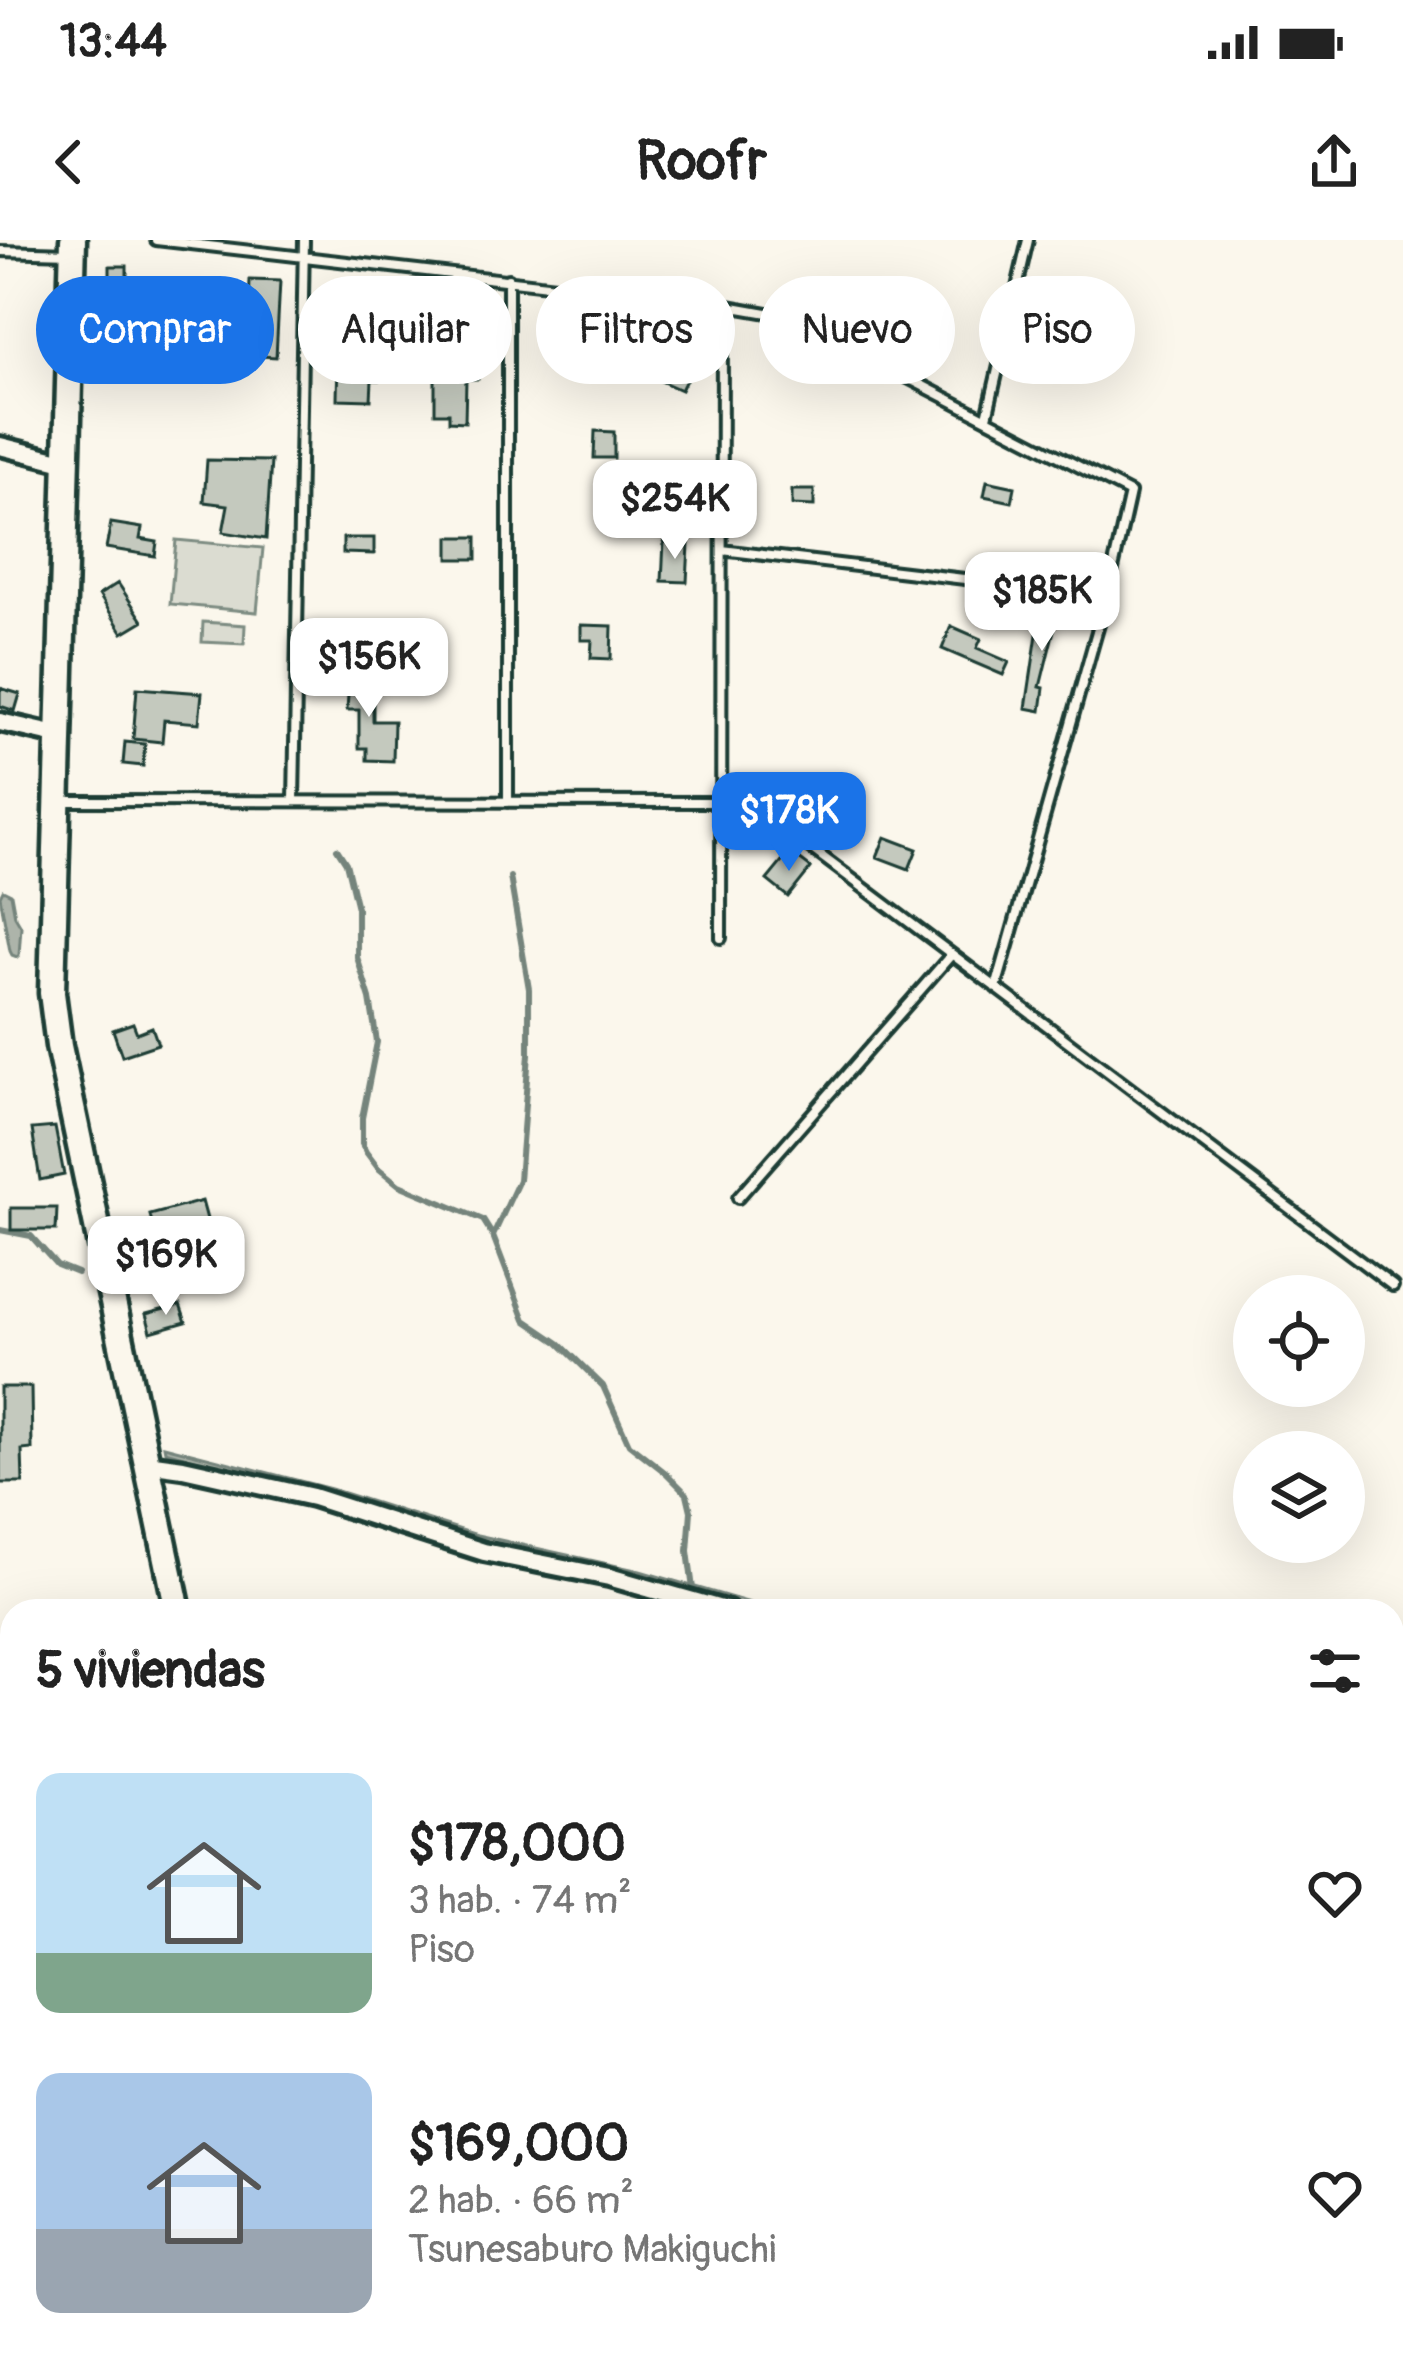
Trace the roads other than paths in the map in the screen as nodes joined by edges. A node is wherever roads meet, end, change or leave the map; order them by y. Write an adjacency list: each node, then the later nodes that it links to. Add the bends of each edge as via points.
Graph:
1 (156, 240): 6 (lane)
2 (304, 240): 6 (lane)
3 (1028, 240): 11 (lane)
4 (73, 247): 5 (lane); 13 (street)
5 (0, 251)
6 (303, 257): 7 (lane); 19 (lane)
7 (480, 276)
8 (735, 307): 11 (lane, via 790,317)
9 (508, 384): 20 (lane)
10 (722, 384): 14 (lane)
11 (987, 417): 15 (lane, via 1130,493)
12 (0, 446): 13 (street)
13 (68, 463): 17 (street)
14 (722, 550): 15 (lane); 21 (lane)
15 (1107, 596): 24 (lane)
16 (0, 722): 17 (street)
17 (61, 736): 18 (street)
18 (58, 801): 19 (lane); 27 (street, via 57,1033)
19 (293, 801): 20 (lane)
20 (508, 802): 21 (lane)
21 (721, 802): 22 (lane); 23 (lane, via 759,809)
22 (721, 938)
23 (951, 955): 24 (lane); 25 (lane)
24 (996, 988): 26 (lane)
25 (738, 1198)
26 (1393, 1286)
27 (147, 1463): 28 (street); 29 (street, via 313,1497 484,1552)
28 (175, 1599)
29 (686, 1599)

